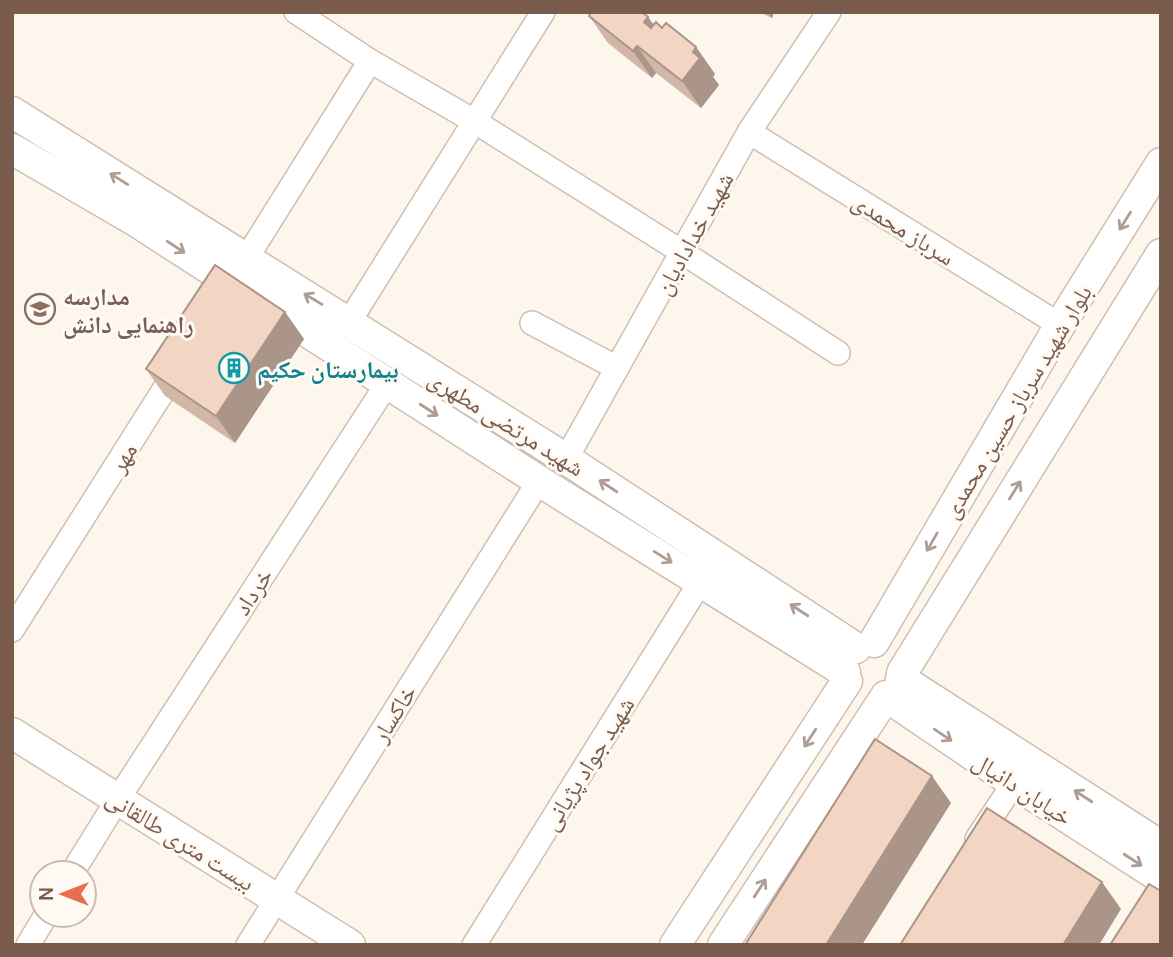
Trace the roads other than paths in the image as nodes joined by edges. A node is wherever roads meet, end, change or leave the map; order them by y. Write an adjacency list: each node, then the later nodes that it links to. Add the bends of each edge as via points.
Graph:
1 (296, 12): 4 (street)
2 (542, 12): 6 (street)
3 (829, 12): 7 (street, شهید خدادادیان)
4 (370, 61): 6 (street); 12 (street)
5 (12, 112): 12 (street, شهید مرتضی مطهری, one-way to 5)
6 (474, 121): 10 (street); 13 (street)
7 (749, 132): 10 (street, شهید خدادادیان); 15 (street, سرباز محمدی)
8 (12, 149): 12 (street, شهید مرتضی مطهری, one-way to 12)
9 (1161, 163): 15 (street, بلوار شهید سرباز حسین محمدی, one-way to 15)
10 (682, 252): 17 (street); 18 (street, شهید خدادادیان)
11 (1161, 254): 25 (street, بلوار شهید سرباز حسین محمدی, one-way to 11)
12 (231, 283): 13 (street, شهید مرتضی مطهری, one-way to 12); 19 (street, شهید مرتضی مطهری)
13 (349, 322): 20 (street, شهید مرتضی مطهری)
14 (532, 323): 18 (street)
15 (1060, 325): 24 (street, بلوار شهید سرباز حسین محمدی, one-way to 24)
16 (187, 353): 23 (street, مهر)
17 (838, 353)
18 (617, 368): 20 (street, شهید خدادادیان)
19 (387, 384): 21 (street, شهید مرتضی مطهری, one-way to 21); 28 (street, خرداد)
20 (566, 459): 24 (street, شهید مرتضی مطهری, one-way to 20)
21 (539, 481): 22 (street, شهید مرتضی مطهری, one-way to 22); 33 (street, خاکسار)
22 (701, 580): 24 (street, شهید مرتضی مطهری); 38 (street, شهید جواد پژیانی)
23 (12, 630)
24 (856, 661): 25 (street, via 884,643 898,656); 25 (street, via 852,690 859,695 868,699); 39 (street, بلوار شهید سرباز حسین محمدی, one-way to 39)
25 (896, 683): 27 (street, خیابان دانیال, one-way to 27); 29 (street, one-way to 25); 40 (street, بلوار شهید سرباز حسین محمدی, one-way to 25)
26 (12, 733): 28 (street, بیست متری طالقانی)
27 (1013, 783): 30 (street); 32 (street, خیابان دانیال, one-way to 32)
28 (118, 799): 31 (street, خرداد); 33 (street, بیست متری طالقانی)
29 (1161, 846)
30 (969, 852)
31 (81, 859)
32 (1158, 888)
33 (276, 899): 36 (street, خاکسار); 37 (street, بیست متری طالقانی)
34 (38, 929): 35 (street)
35 (28, 945)
36 (248, 945)
37 (350, 945)
38 (474, 945)
39 (675, 945)
40 (723, 945)

